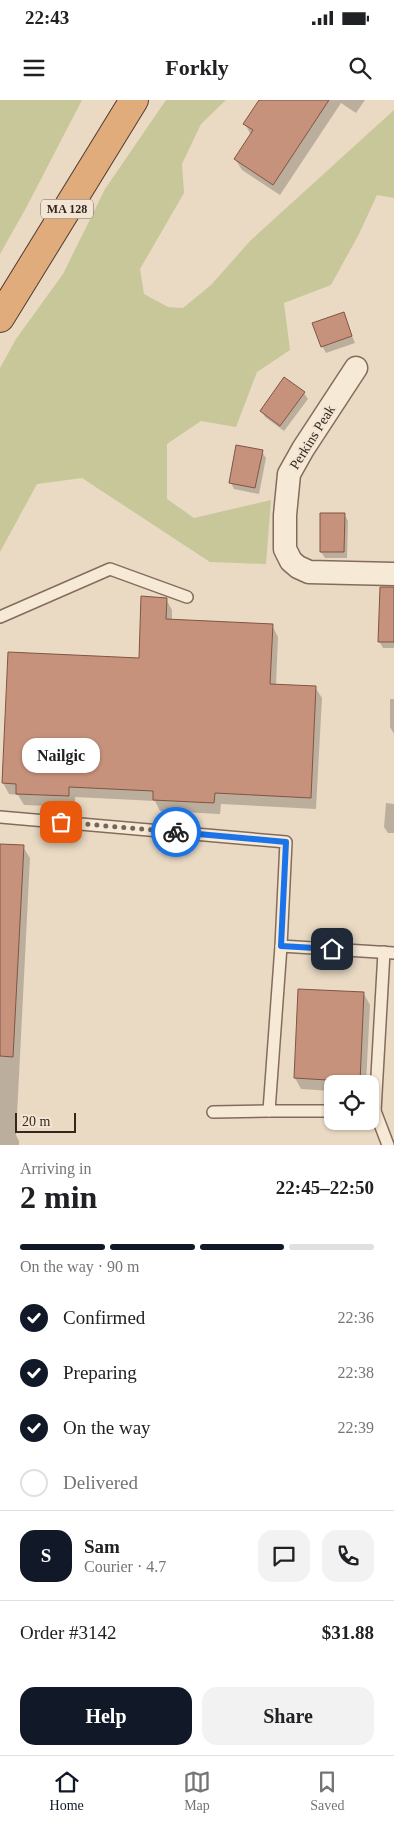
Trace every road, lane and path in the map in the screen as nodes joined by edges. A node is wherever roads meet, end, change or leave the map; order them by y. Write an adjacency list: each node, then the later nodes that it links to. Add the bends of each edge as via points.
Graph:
1 (134, 100): 2 (highway, MA 128)
2 (0, 318)
3 (356, 368): 4 (street, Perkins Peak, via 289,474 285,549 291,561 309,572)
4 (394, 574)
5 (187, 597): 6 (lane, via 110,569)
6 (0, 617)
7 (0, 817): 8 (lane, via 286,842)
8 (281, 946): 9 (lane); 11 (lane)
9 (389, 952): 10 (lane)
10 (376, 1075)
11 (269, 1111): 12 (lane); 13 (lane)
12 (324, 1111)
13 (212, 1112)
14 (379, 1126): 15 (lane)
15 (388, 1145)

